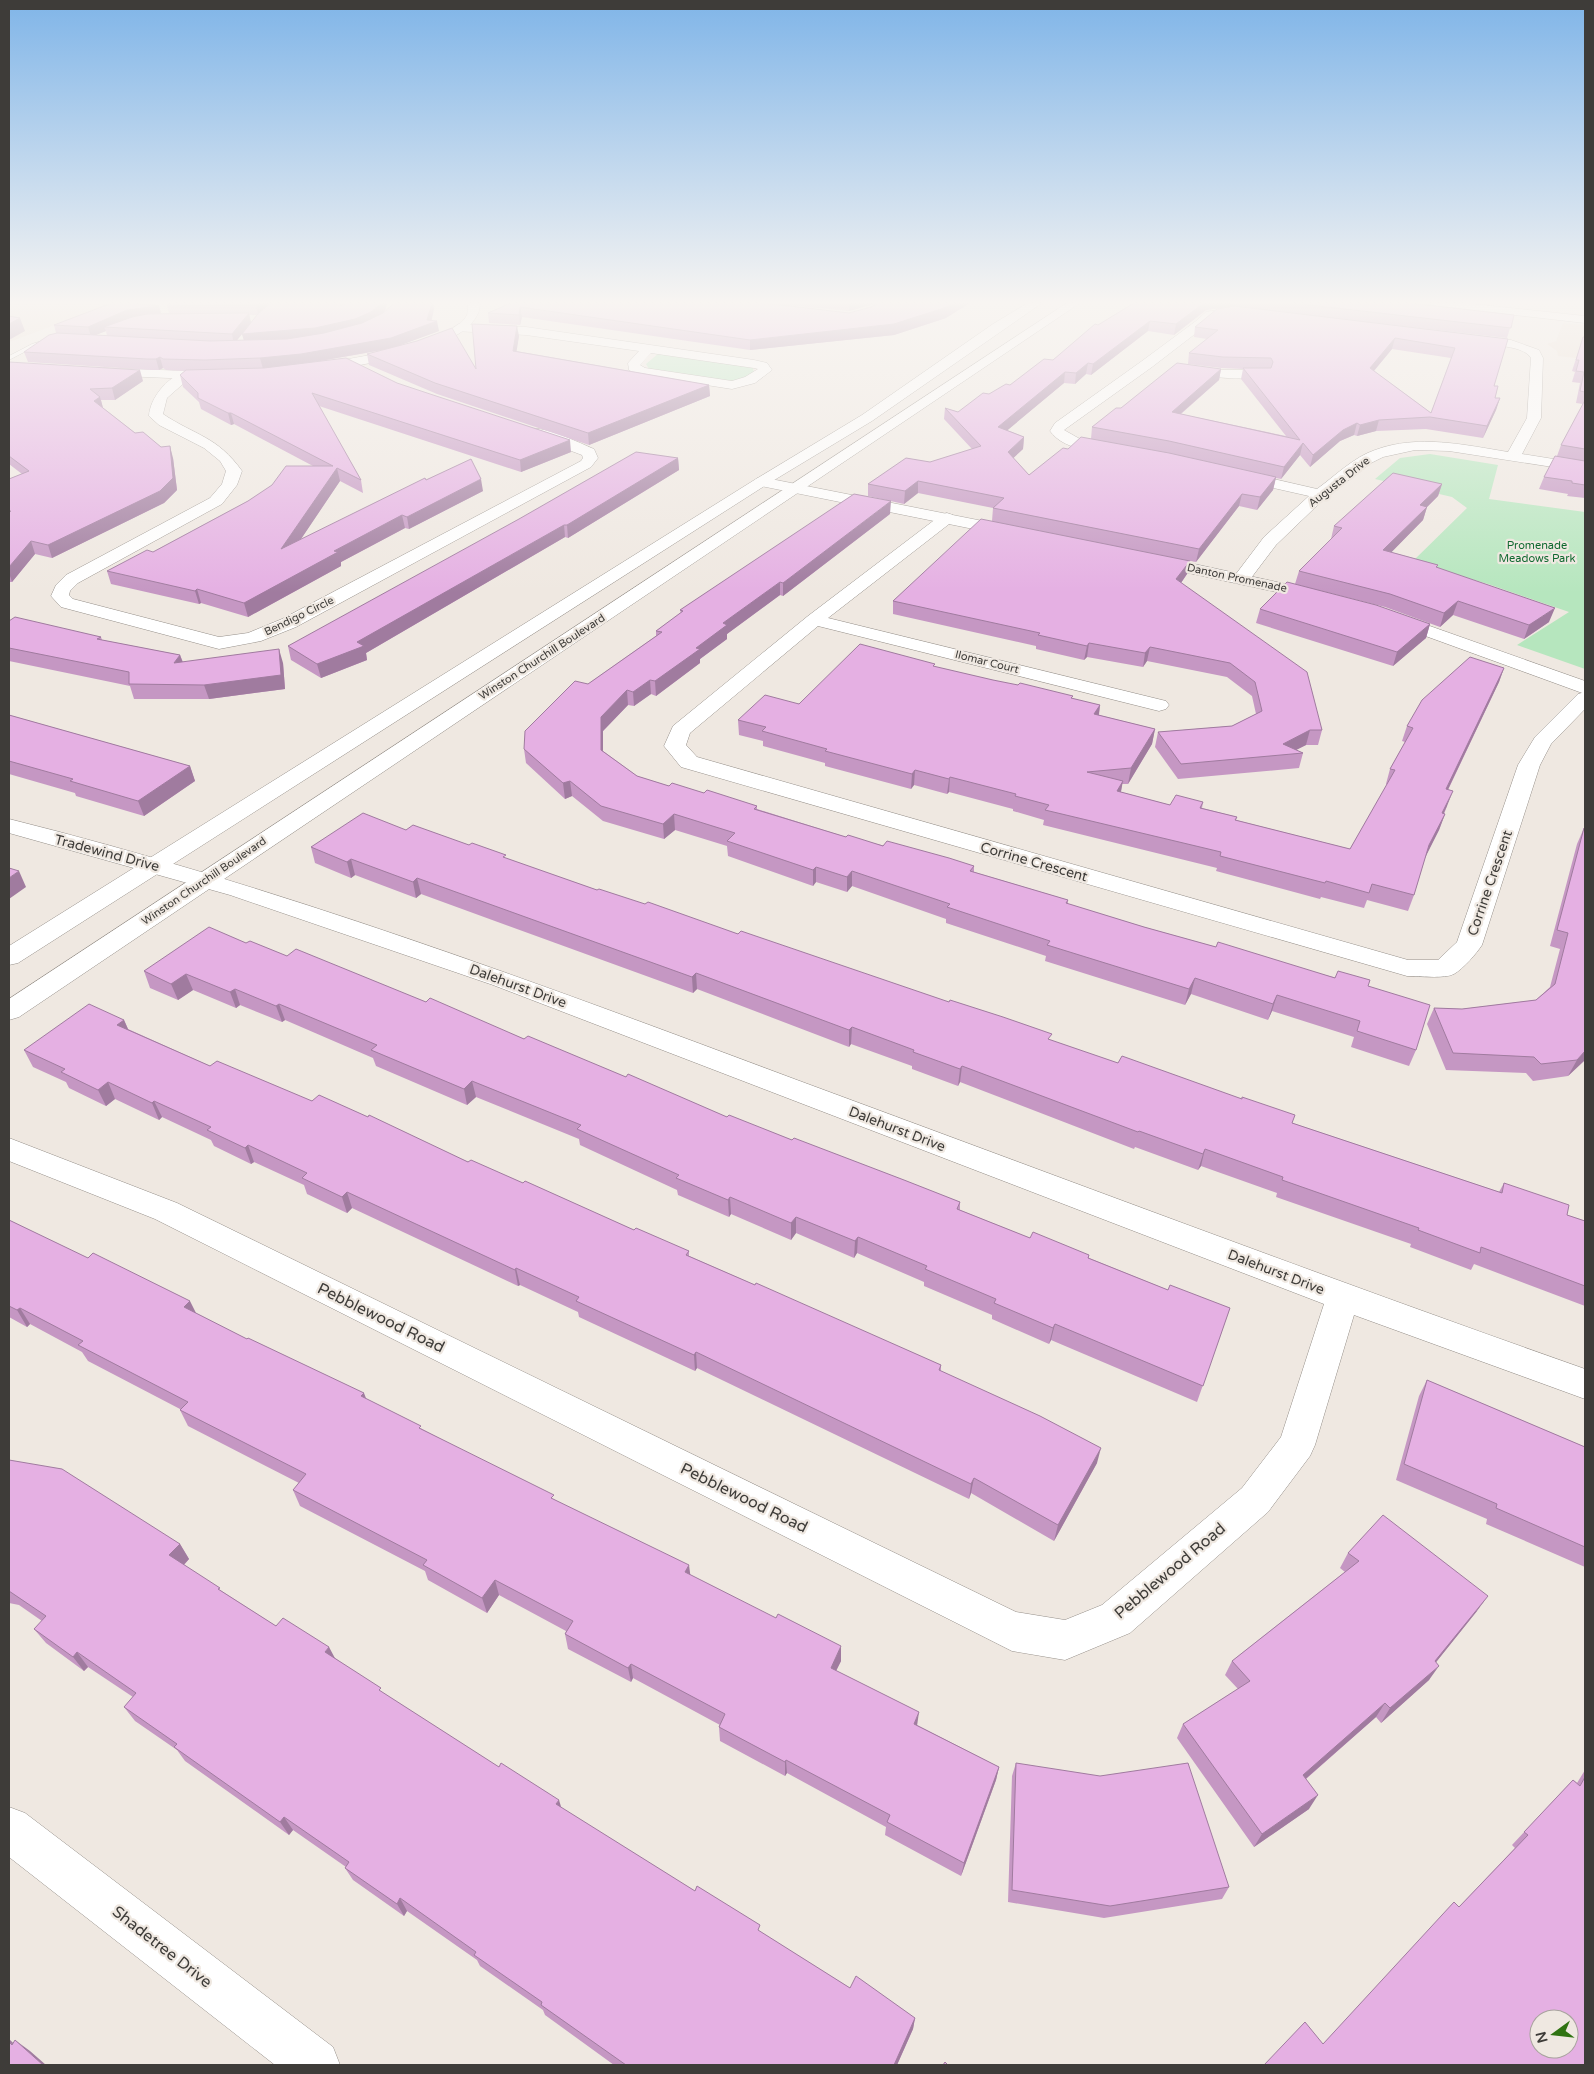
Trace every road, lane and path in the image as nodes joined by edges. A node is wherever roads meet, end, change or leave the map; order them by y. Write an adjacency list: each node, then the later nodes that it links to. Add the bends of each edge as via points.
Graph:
1 (159, 400): 6 (street, Bendigo Circle, via 156,416 225,457 234,471 229,485 216,501 72,579 62,588 60,596 67,603 218,642 239,642 270,633 577,469 591,458 589,452 573,445)
2 (893, 400): 11 (street)
3 (930, 400): 12 (street, Winston Churchill Boulevard)
4 (1097, 400): 7 (street, via 1057,431 1076,442)
5 (1535, 400): 8 (street, via 1534,418)
6 (516, 426)
7 (1130, 452)
8 (1513, 458): 9 (street, Augusta Drive); 13 (street, Augusta Drive, via 1449,447 1394,448 1366,460)
9 (1585, 468)
10 (1225, 472): 13 (street)
11 (762, 482): 12 (street); 25 (street)
12 (797, 489): 14 (street); 26 (street, Winston Churchill Boulevard)
13 (1320, 494): 17 (street, Augusta Drive, via 1270,541)
14 (947, 518): 15 (street); 20 (street, Corrine Crescent)
15 (1033, 536)
16 (1137, 557): 17 (street, Danton Promenade)
17 (1242, 578): 18 (street, Danton Promenade)
18 (1333, 600)
19 (1379, 613): 21 (street)
20 (814, 620): 22 (street, Corrine Crescent, via 680,730 675,746 689,762 1407,968 1445,968 1469,945 1529,765 1542,741); 23 (street, Ilomar Court)
21 (1585, 688)
22 (1585, 698)
23 (1160, 705)
24 (9, 826): 25 (street, Tradewind Drive)
25 (154, 866): 26 (street, Tradewind Drive); 27 (street)
26 (206, 879): 28 (street, Winston Churchill Boulevard); 30 (street, Dalehurst Drive, via 502,979)
27 (9, 957)
28 (9, 1012)
29 (9, 1149): 30 (street, Pebblewood Road, via 166,1211 1012,1631 1065,1640 1116,1619 1255,1500 1297,1445)
30 (1342, 1297): 31 (street, Dalehurst Drive)
31 (1585, 1384)
32 (9, 1829): 33 (street, Shadetree Drive)
33 (315, 2065)

